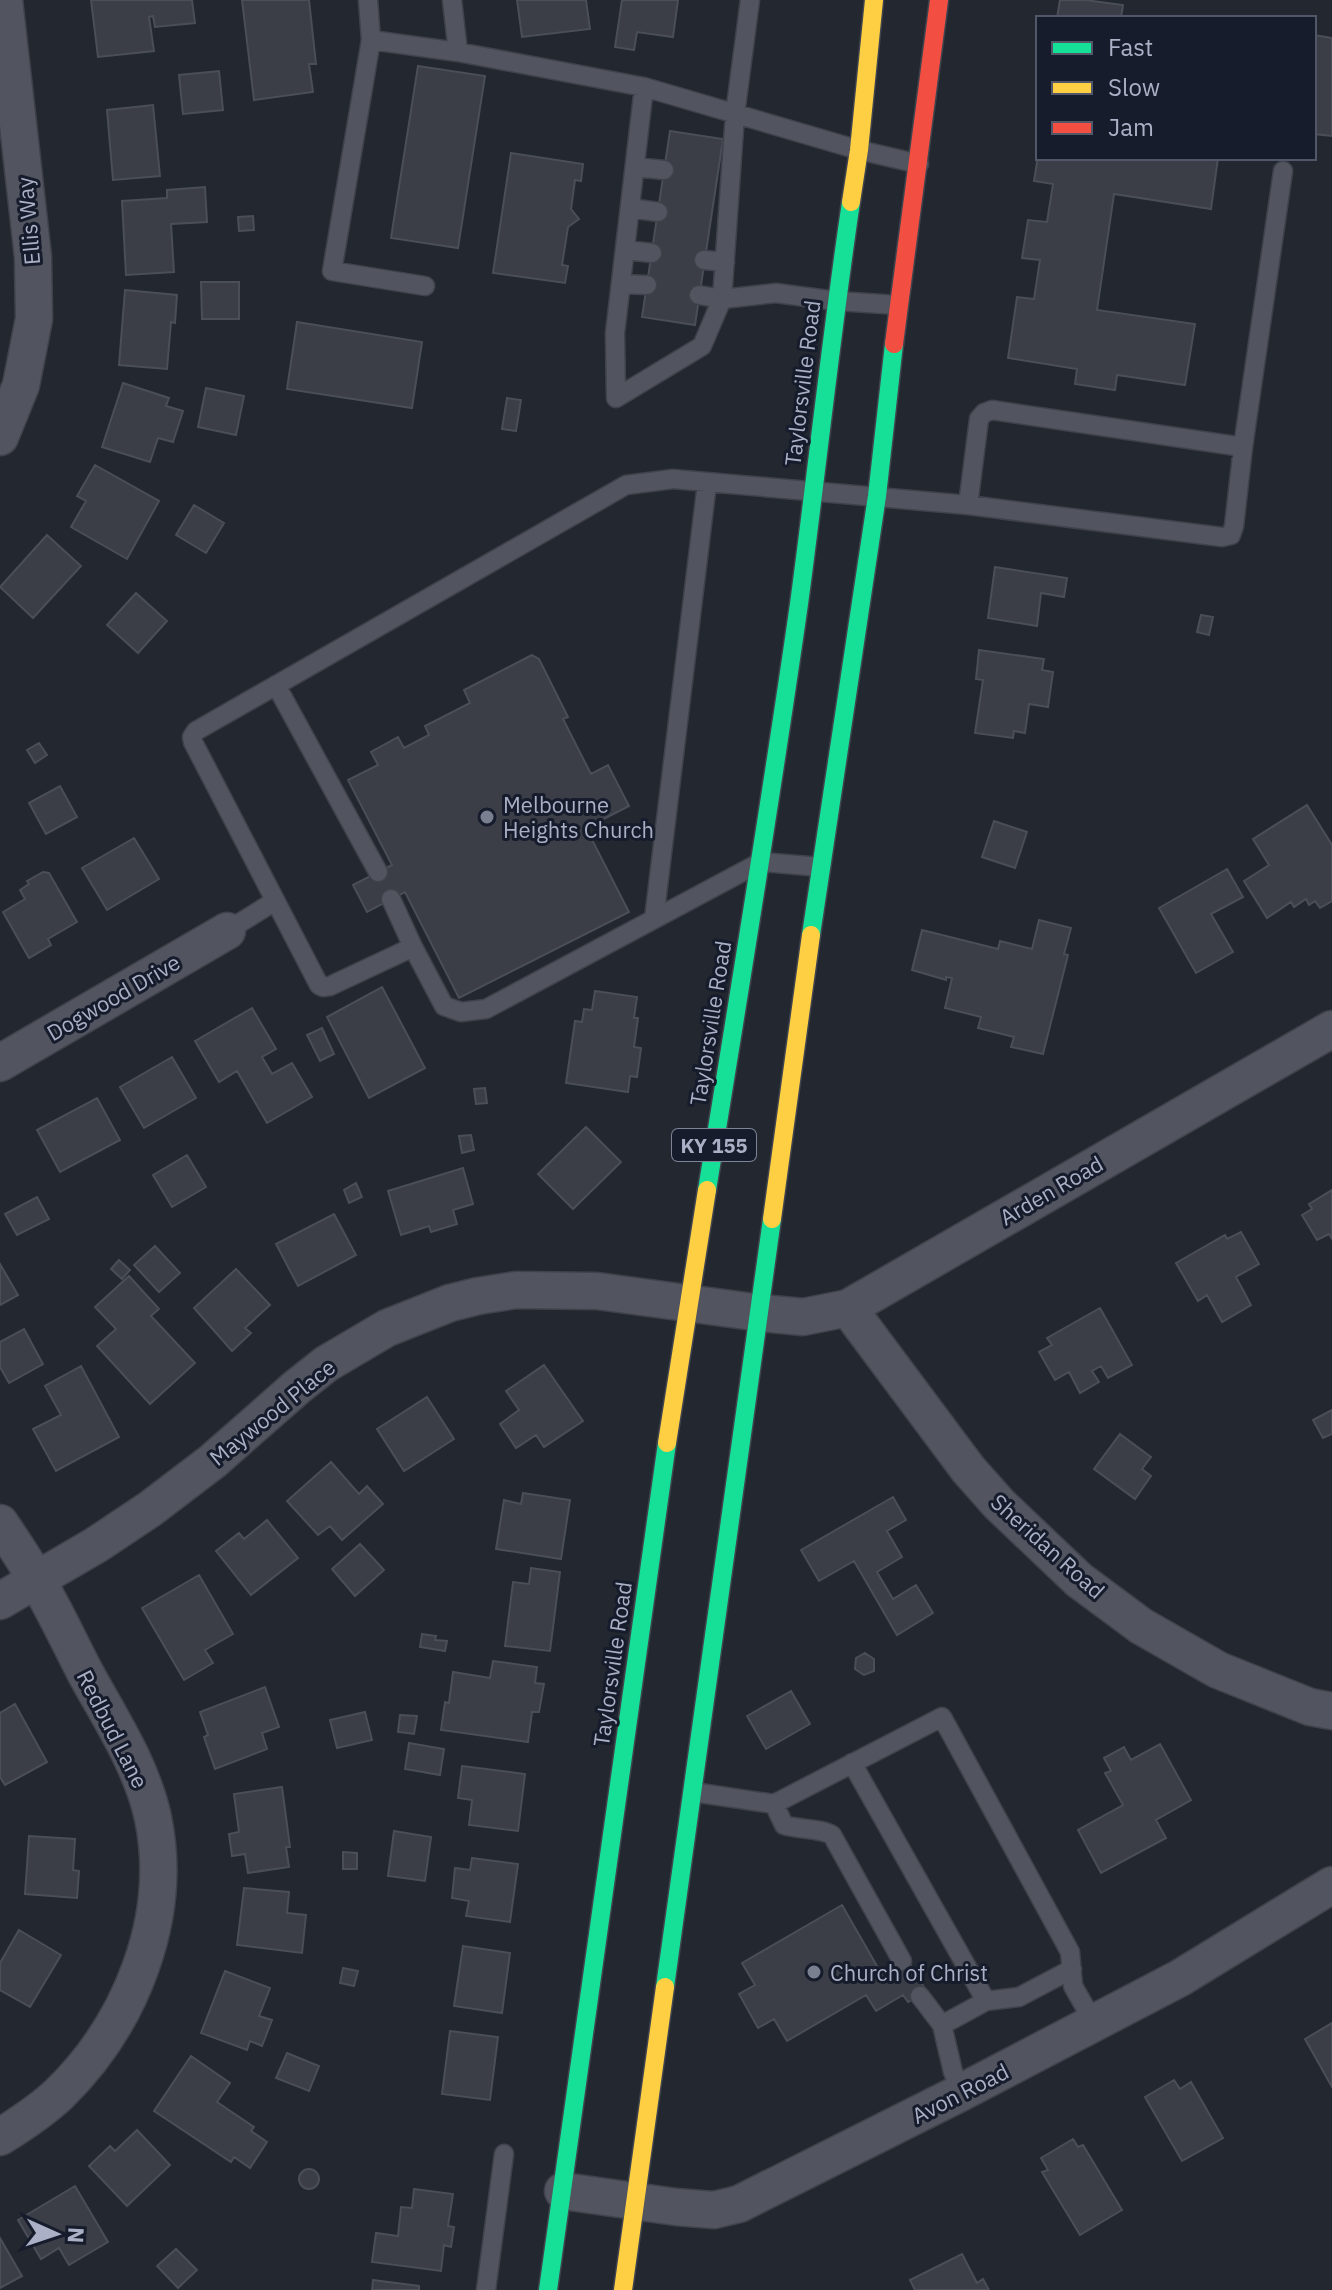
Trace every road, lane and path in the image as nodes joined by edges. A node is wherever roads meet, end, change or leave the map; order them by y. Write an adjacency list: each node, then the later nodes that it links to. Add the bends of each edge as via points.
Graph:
1 (4, 0): 29 (street, Ellis Way, via 33,257 34,319 21,385)
2 (368, 0): 7 (lane)
3 (452, 0): 8 (lane)
4 (750, 0): 10 (lane)
5 (874, 0): 11 (main road, Taylorsville Road / KY 155)
6 (939, 0): 12 (main road, KY 155)
7 (371, 40): 8 (lane); 24 (lane, via 332,271)
8 (458, 52): 9 (lane)
9 (644, 87): 10 (lane); 13 (lane)
10 (735, 114): 11 (lane); 21 (lane, via 719,222)
11 (859, 150): 12 (lane); 27 (main road, Taylorsville Road / KY 155)
12 (919, 164): 28 (main road, KY 155)
13 (635, 167): 14 (lane); 16 (lane)
14 (664, 170)
15 (1283, 171): 30 (lane)
16 (630, 208): 17 (lane); 18 (lane)
17 (658, 212)
18 (625, 250): 19 (lane); 22 (lane)
19 (652, 253)
20 (704, 260): 21 (lane)
21 (725, 262): 26 (lane)
22 (621, 284): 23 (lane); 26 (lane, via 616,398 702,346)
23 (647, 285)
24 (425, 286)
25 (699, 295): 26 (lane)
26 (722, 299): 27 (lane, via 776,293)
27 (836, 301): 28 (lane); 32 (main road, Taylorsville Road / KY 155)
28 (898, 305): 33 (main road, KY 155)
29 (0, 437)
30 (1243, 447): 34 (lane, via 1234,526 1231,535 1222,537); 34 (lane, via 992,410 979,419)
31 (707, 483): 32 (lane); 35 (lane, via 673,479 626,485); 41 (lane)
32 (814, 491): 33 (lane); 36 (main road, Taylorsville Road / KY 155)
33 (877, 496): 34 (lane); 37 (main road, KY 155)
34 (968, 505)
35 (276, 685): 38 (lane); 40 (lane, via 192,737)
36 (761, 862): 37 (lane); 41 (lane); 46 (main road, Taylorsville Road / KY 155)
37 (821, 867): 48 (main road, KY 155)
38 (378, 872)
39 (391, 899): 43 (lane)
40 (275, 901): 42 (lane); 43 (lane, via 323,987)
41 (654, 919): 43 (lane, via 486,1009 473,1011 444,1006)
42 (227, 931): 45 (street, Dogwood Drive)
43 (413, 947)
44 (1332, 1029): 47 (street, Arden Road)
45 (0, 1063)
46 (688, 1303): 48 (street, Maywood Place); 50 (street, Maywood Place, via 597,1291 516,1290 450,1303 387,1328 326,1364 150,1509); 66 (main road, Taylorsville Road / KY 155)
47 (848, 1308): 48 (street, Arden Road, via 803,1317); 52 (street, Sheridan Road, via 968,1469 1079,1580 1141,1626 1218,1670)
48 (761, 1313): 54 (main road, KY 155)
49 (0, 1523): 50 (street, Redbud Lane)
50 (37, 1580): 51 (street, Maywood Place); 64 (street, Redbud Lane, via 146,1792 158,1855 158,1892 141,1967 106,2038 58,2095)
51 (0, 1601)
52 (1325, 1713)
53 (852, 1763): 55 (lane); 58 (lane, via 942,1717 1070,1952); 60 (lane)
54 (693, 1792): 55 (lane); 67 (main road, KY 155)
55 (774, 1804): 57 (lane, via 784,1825 832,1835)
56 (1332, 1885): 61 (street, Avon Road, via 1180,1978)
57 (902, 1961)
58 (1072, 1969): 60 (lane, via 1019,1997); 61 (lane, via 1073,1986)
59 (920, 1996): 62 (lane)
60 (986, 2001): 62 (lane)
61 (1094, 2023): 63 (street, Avon Road)
62 (942, 2025): 63 (lane)
63 (962, 2092): 67 (street, Avon Road, via 739,2204 714,2210)
64 (0, 2137)
65 (504, 2154): 68 (lane)
66 (563, 2191): 67 (street, Avon Road); 69 (main road, Taylorsville Road / KY 155)
67 (636, 2201): 70 (main road, KY 155)
68 (486, 2290)
69 (548, 2290)
70 (623, 2290)

